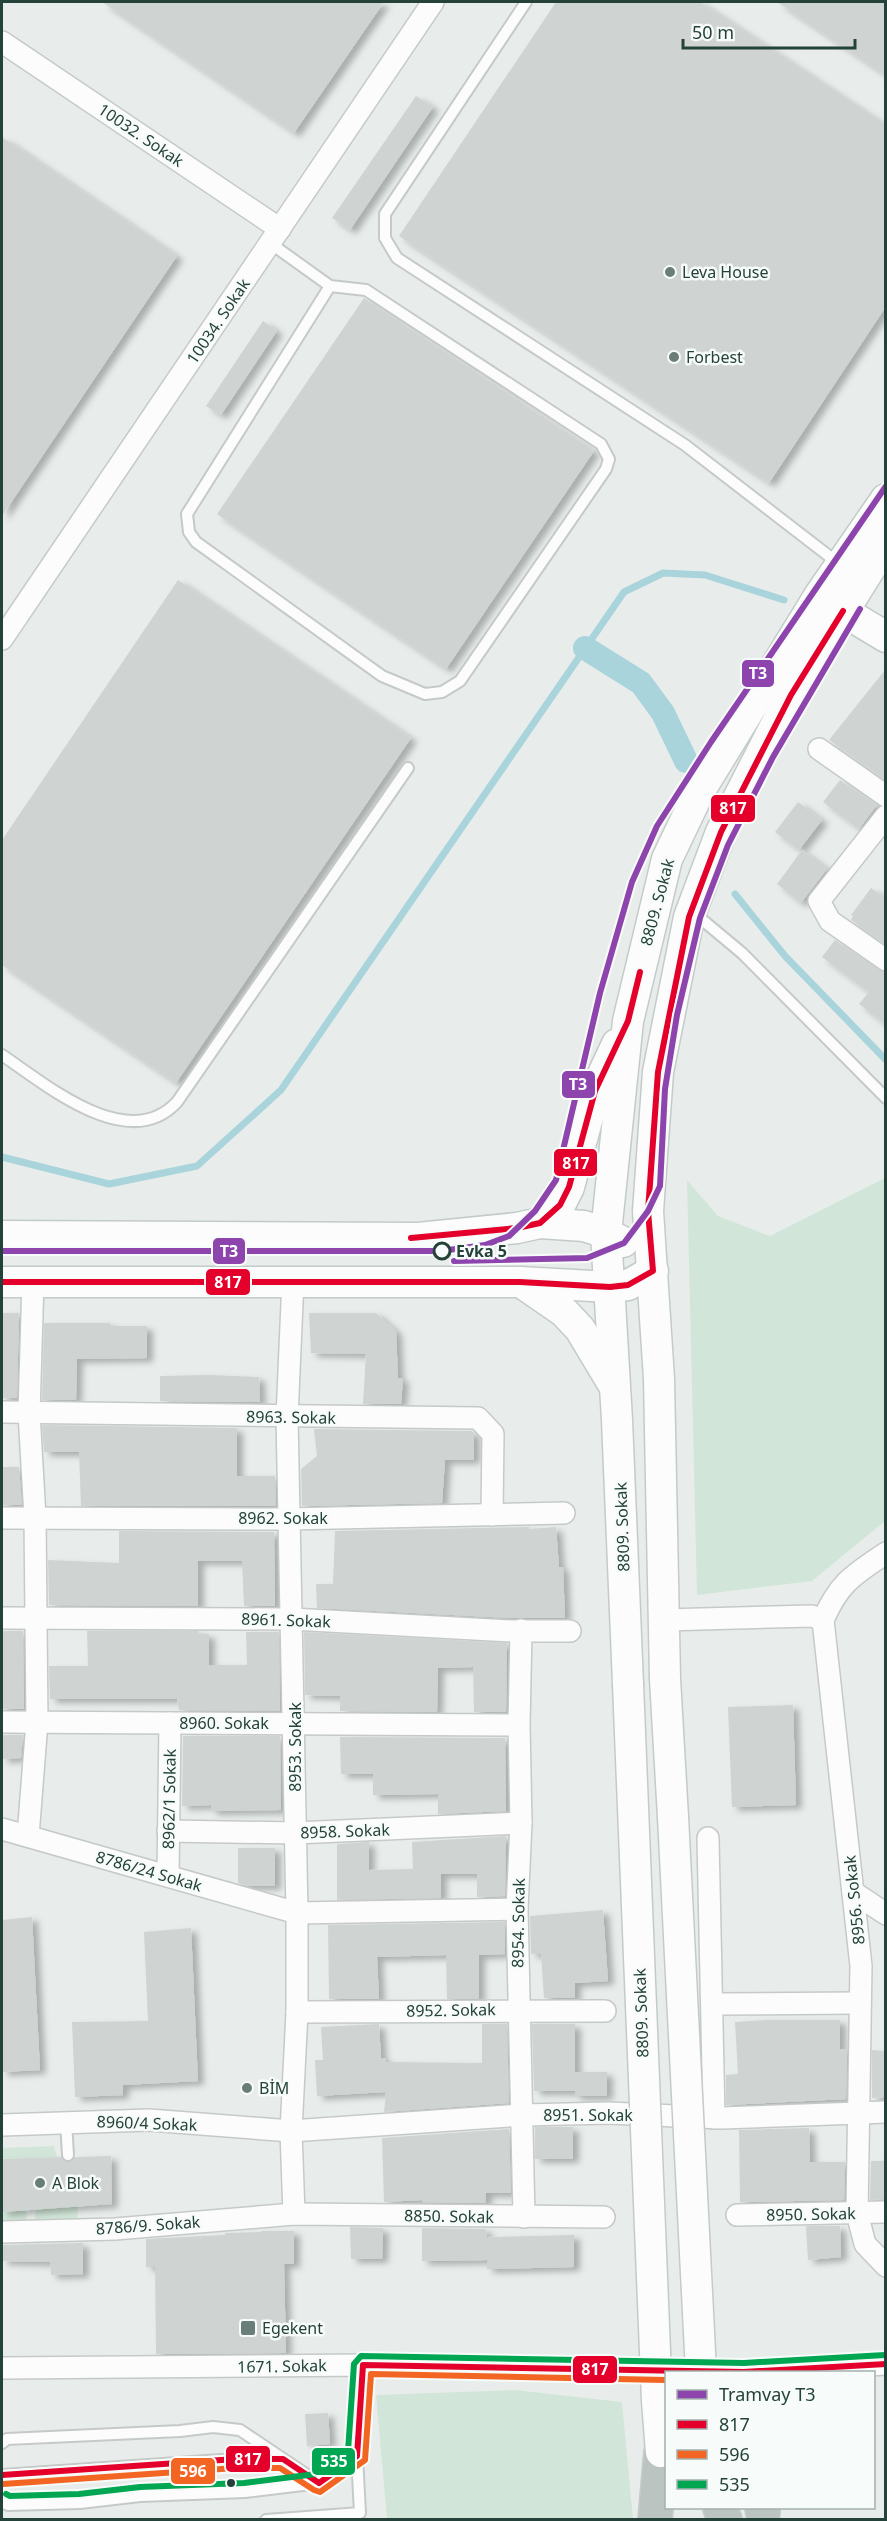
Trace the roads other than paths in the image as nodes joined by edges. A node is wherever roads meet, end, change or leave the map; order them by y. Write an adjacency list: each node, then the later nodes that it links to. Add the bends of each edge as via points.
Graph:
1 (433, 2): 4 (street, 10034. Sokak)
2 (526, 2): 8 (lane, via 385,214 385,238 397,258 685,446)
3 (2, 42): 4 (street, 10032. Sokak)
4 (275, 236): 5 (lane); 11 (street, 10034. Sokak)
5 (330, 286): 5 (lane, via 366,290 601,444 609,459 606,469 460,681 442,692 425,694 382,676 196,543 189,532 188,514)
6 (885, 499): 8 (street)
7 (885, 543): 9 (street)
8 (840, 565): 9 (street)
9 (831, 603): 10 (street); 16 (street, via 792,695 721,832); 18 (street, 8809. Sokak, via 699,792 667,859)
10 (885, 637)
11 (2, 639)
12 (819, 749): 14 (street)
13 (408, 768): 19 (lane, via 177,1101 162,1115 139,1122 95,1113)
14 (885, 796)
15 (885, 816): 17 (street, via 819,901 830,921)
16 (689, 917): 20 (lane, via 699,918 742,953); 24 (street, via 658,1072 648,1211)
17 (885, 960)
18 (628, 1021): 21 (street, via 595,1090 569,1187 560,1205); 22 (street, 8809. Sokak)
19 (2, 1055)
20 (885, 1098)
21 (540, 1223): 22 (street, via 584,1226); 23 (street, via 418,1238)
22 (606, 1233): 24 (street, via 637,1252); 29 (street, 8809. Sokak)
23 (2, 1236)
24 (653, 1271): 29 (street, via 628,1285); 43 (street)
25 (294, 1280): 26 (street); 28 (street); 33 (street, 8953. Sokak)
26 (33, 1281): 27 (street); 32 (street)
27 (2, 1282)
28 (520, 1282): 29 (street); 30 (street, via 564,1312 580,1329)
29 (610, 1287): 30 (street, 8809. Sokak)
30 (615, 1387): 91 (street, 8809. Sokak, bridge)
31 (2, 1412): 32 (street, 8963. Sokak)
32 (29, 1413): 33 (street, 8963. Sokak); 36 (street)
33 (287, 1417): 35 (street, 8963. Sokak, via 478,1418 493,1434); 38 (street, 8953. Sokak)
34 (564, 1514): 35 (street, 8962. Sokak)
35 (492, 1515): 38 (street, 8962. Sokak)
36 (35, 1517): 37 (street, 8962. Sokak); 38 (street, 8962. Sokak); 41 (street)
37 (2, 1518)
38 (288, 1519): 42 (street, 8953. Sokak)
39 (885, 1553): 44 (street, via 853,1575 834,1596)
40 (2, 1617): 41 (street, 8961. Sokak)
41 (34, 1617): 42 (street, 8961. Sokak); 48 (street)
42 (292, 1619): 45 (street, 8961. Sokak); 50 (street, 8953. Sokak)
43 (665, 1620): 44 (street, via 812,1616); 88 (street, bridge)
44 (823, 1620): 59 (street, 8956. Sokak)
45 (521, 1630): 46 (street, 8961. Sokak); 51 (street, 8954. Sokak)
46 (570, 1631)
47 (2, 1722): 48 (street, 8960. Sokak)
48 (37, 1722): 49 (street, 8960. Sokak); 56 (street)
49 (170, 1722): 50 (street, 8960. Sokak); 54 (street, 8962/1 Sokak)
50 (295, 1723): 51 (street, 8960. Sokak); 55 (street, 8953. Sokak)
51 (519, 1725): 52 (street, 8954. Sokak)
52 (521, 1823): 55 (street, 8958. Sokak); 60 (street, 8954. Sokak)
53 (2, 1828): 56 (street, 8786/24 Sokak)
54 (168, 1831): 55 (street, 8958. Sokak); 58 (street, 8962/1 Sokak)
55 (295, 1833): 61 (street, 8953. Sokak)
56 (28, 1836): 58 (street, 8786/24 Sokak)
57 (708, 1838): 64 (street)
58 (168, 1876): 61 (street, 8786/24 Sokak)
59 (853, 1892): 62 (street); 63 (street, 8956. Sokak, via 861,1966)
60 (517, 1909): 61 (street, 8786/24 Sokak); 65 (street, 8954. Sokak)
61 (297, 1913): 67 (street, 8953. Sokak)
62 (885, 1914)
63 (860, 2003): 64 (street); 69 (street, 8956. Sokak)
64 (713, 2004): 71 (street)
65 (518, 2009): 66 (street, 8952. Sokak); 67 (street, 8952. Sokak); 70 (street, 8954. Sokak)
66 (605, 2011)
67 (297, 2012): 74 (street, 8953. Sokak)
68 (885, 2112): 69 (street, 8951. Sokak)
69 (859, 2114): 71 (street, 8951. Sokak); 78 (street, 8956. Sokak)
70 (523, 2115): 71 (street, 8951. Sokak, via 608,2113); 74 (street, 8951. Sokak); 80 (street, 8954. Sokak)
71 (714, 2118)
72 (66, 2122): 73 (street, 8960/4 Sokak); 74 (street, 8960/4 Sokak, via 149,2120); 75 (lane)
73 (2, 2125)
74 (291, 2131): 77 (street, 8953. Sokak)
75 (68, 2155)
76 (885, 2212): 78 (street, 8950. Sokak)
77 (294, 2214): 80 (street, 8850. Sokak); 82 (street, 8786/9. Sokak, via 115,2229)
78 (857, 2214): 79 (street, 8950. Sokak); 83 (street, 8956. Sokak, via 865,2244)
79 (737, 2215)
80 (524, 2217): 81 (street, 8850. Sokak)
81 (604, 2217)
82 (2, 2232)
83 (885, 2266)
84 (885, 2364): 89 (street, 1671. Sokak)
85 (363, 2365): 86 (street, 1671. Sokak); 87 (street, 1671. Sokak); 92 (lane)
86 (2, 2368)
87 (690, 2371)
88 (701, 2371)
89 (762, 2371)
90 (2, 2443): 93 (lane, via 7,2439 213,2427 240,2430)
91 (661, 2452): 96 (street, 8809. Sokak); 100 (highway)
92 (357, 2456): 95 (lane); 98 (lane)
93 (283, 2459): 94 (lane); 95 (lane)
94 (2, 2475)
95 (319, 2483): 97 (lane, via 80,2503)
96 (665, 2488)
97 (2, 2502)
98 (361, 2516): 99 (lane)
99 (266, 2520)
100 (655, 2520)

